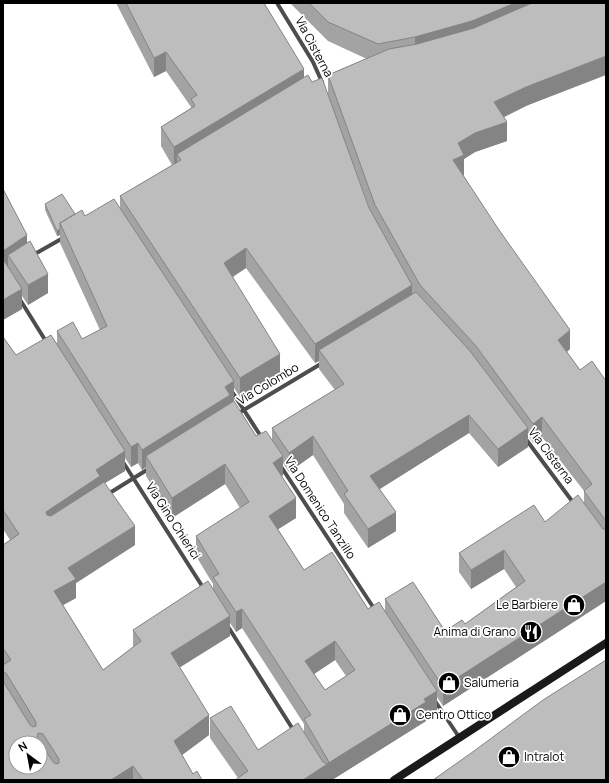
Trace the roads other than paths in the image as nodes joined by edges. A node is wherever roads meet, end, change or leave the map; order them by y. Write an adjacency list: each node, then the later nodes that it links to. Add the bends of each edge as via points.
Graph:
1 (277, 3): 3 (street, Via Cisterna, via 313,62)
2 (328, 78): 3 (street)
3 (322, 82): 4 (street); 5 (street, Via Cisterna)
4 (315, 86)
5 (324, 89)
6 (69, 234): 7 (street)
7 (30, 258)
8 (16, 293): 9 (street)
9 (49, 346)
10 (330, 358): 12 (street, Via Colombo)
11 (227, 384): 12 (street)
12 (244, 410): 13 (street, Via Colombo); 15 (street)
13 (238, 414)
14 (520, 431): 21 (street, Via Cisterna)
15 (266, 443)
16 (121, 458): 19 (street, Via Gino Chierici)
17 (279, 463): 23 (street, Via Domenico Tanzillo)
18 (153, 466): 19 (street)
19 (134, 478): 20 (street); 22 (street, Via Gino Chierici)
20 (101, 499)
21 (578, 508)
22 (206, 592)
23 (380, 617)
24 (223, 619): 27 (street)
25 (606, 643): 28 (main road)
26 (432, 697): 28 (street)
27 (296, 733)
28 (459, 738): 29 (main road)
29 (394, 780)

